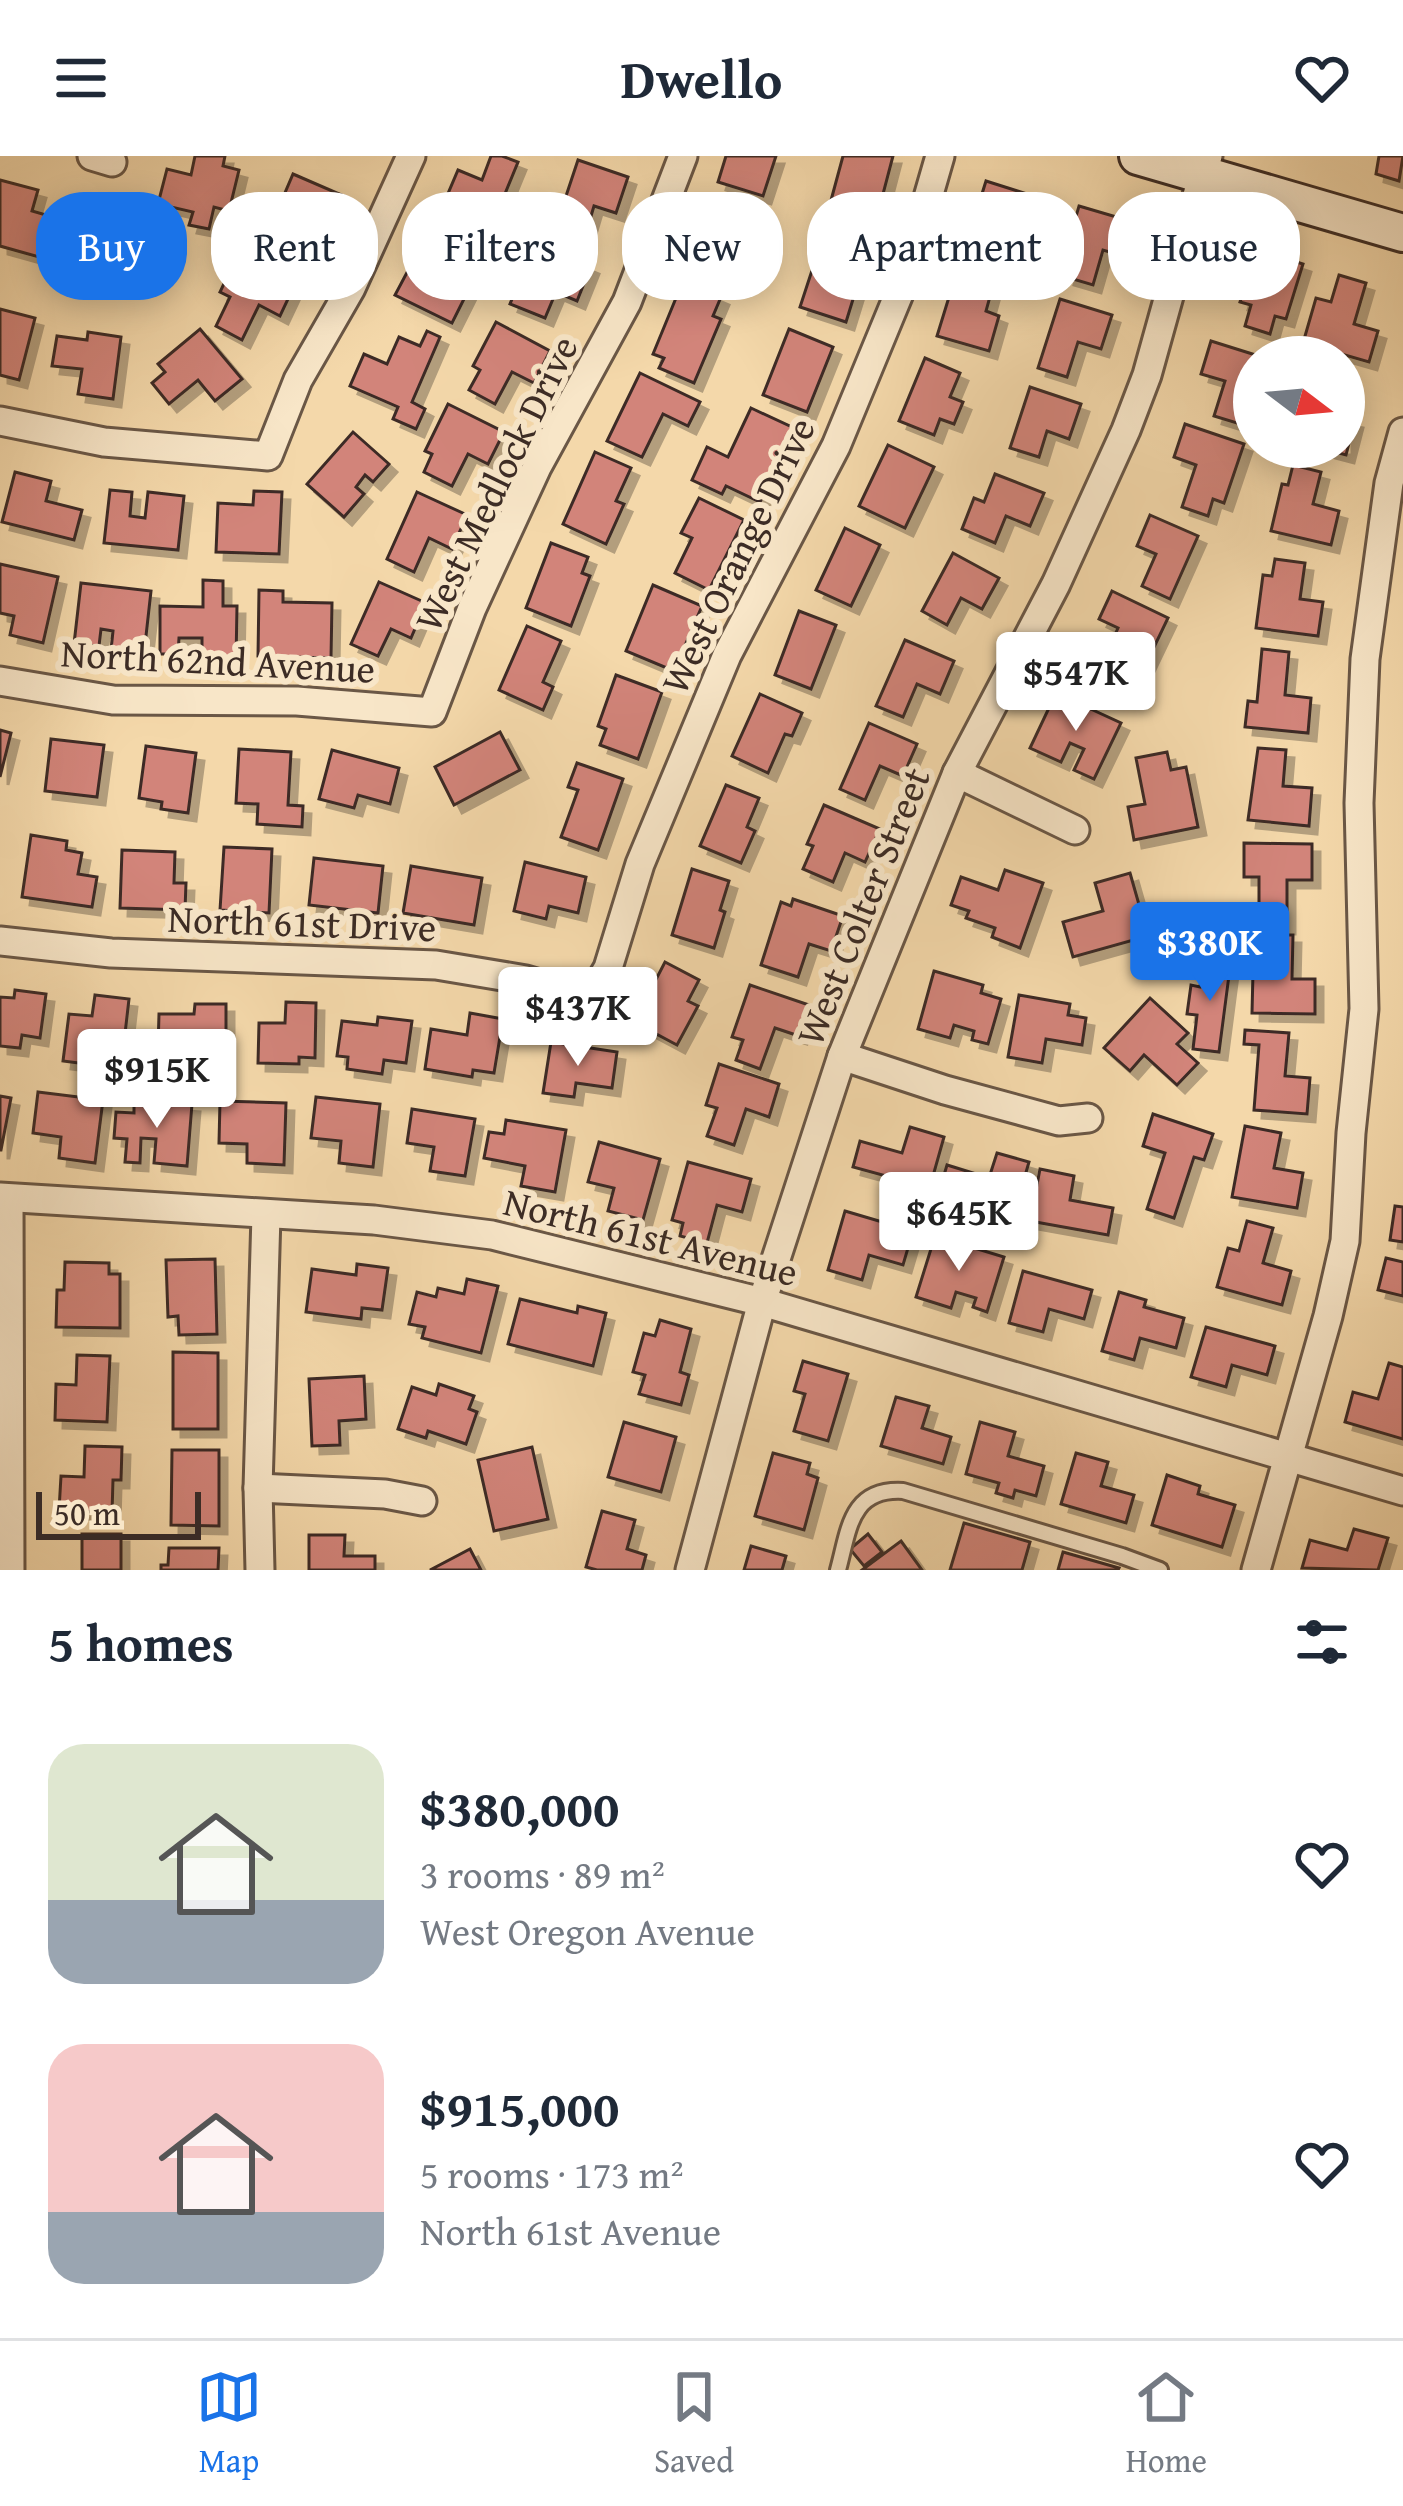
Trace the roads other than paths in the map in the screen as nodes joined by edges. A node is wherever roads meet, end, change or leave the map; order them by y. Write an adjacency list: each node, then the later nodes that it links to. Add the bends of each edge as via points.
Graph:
1 (411, 156): 7 (street, via 268,456 104,442)
2 (683, 156): 10 (street, West Medlock Drive, via 627,302 537,467)
3 (940, 156): 14 (street, West Orange Drive, via 903,284 836,446 727,655)
4 (1138, 156): 5 (street)
5 (1205, 165): 6 (street); 11 (street, West Colter Street, via 1126,430)
6 (1403, 233)
7 (0, 421)
8 (1403, 432): 20 (street, via 1365,659 1364,1009 1346,1240)
9 (0, 681): 10 (street, North 62nd Avenue, via 113,700)
10 (433, 712)
11 (957, 773): 12 (street); 15 (street, West Colter Street)
12 (1075, 830)
13 (0, 941): 14 (street, North 61st Drive, via 111,953 436,964 557,989)
14 (598, 985)
15 (842, 1056): 16 (street, via 1060,1121); 19 (street, West Colter Street)
16 (1088, 1118)
17 (4, 1198): 18 (street, North 61st Avenue); 24 (street)
18 (266, 1215): 19 (street, North 61st Avenue, via 492,1235); 21 (street)
19 (762, 1301): 20 (street, North 61st Avenue); 26 (street, West Colter Street)
20 (1288, 1458): 22 (street, North 61st Avenue); 29 (street)
21 (258, 1488): 23 (street); 25 (street)
22 (1403, 1491)
23 (422, 1501)
24 (10, 1570)
25 (260, 1570)
26 (690, 1570)
27 (838, 1570): 28 (lane, via 859,1504 892,1491)
28 (1160, 1570)
29 (1256, 1570)

